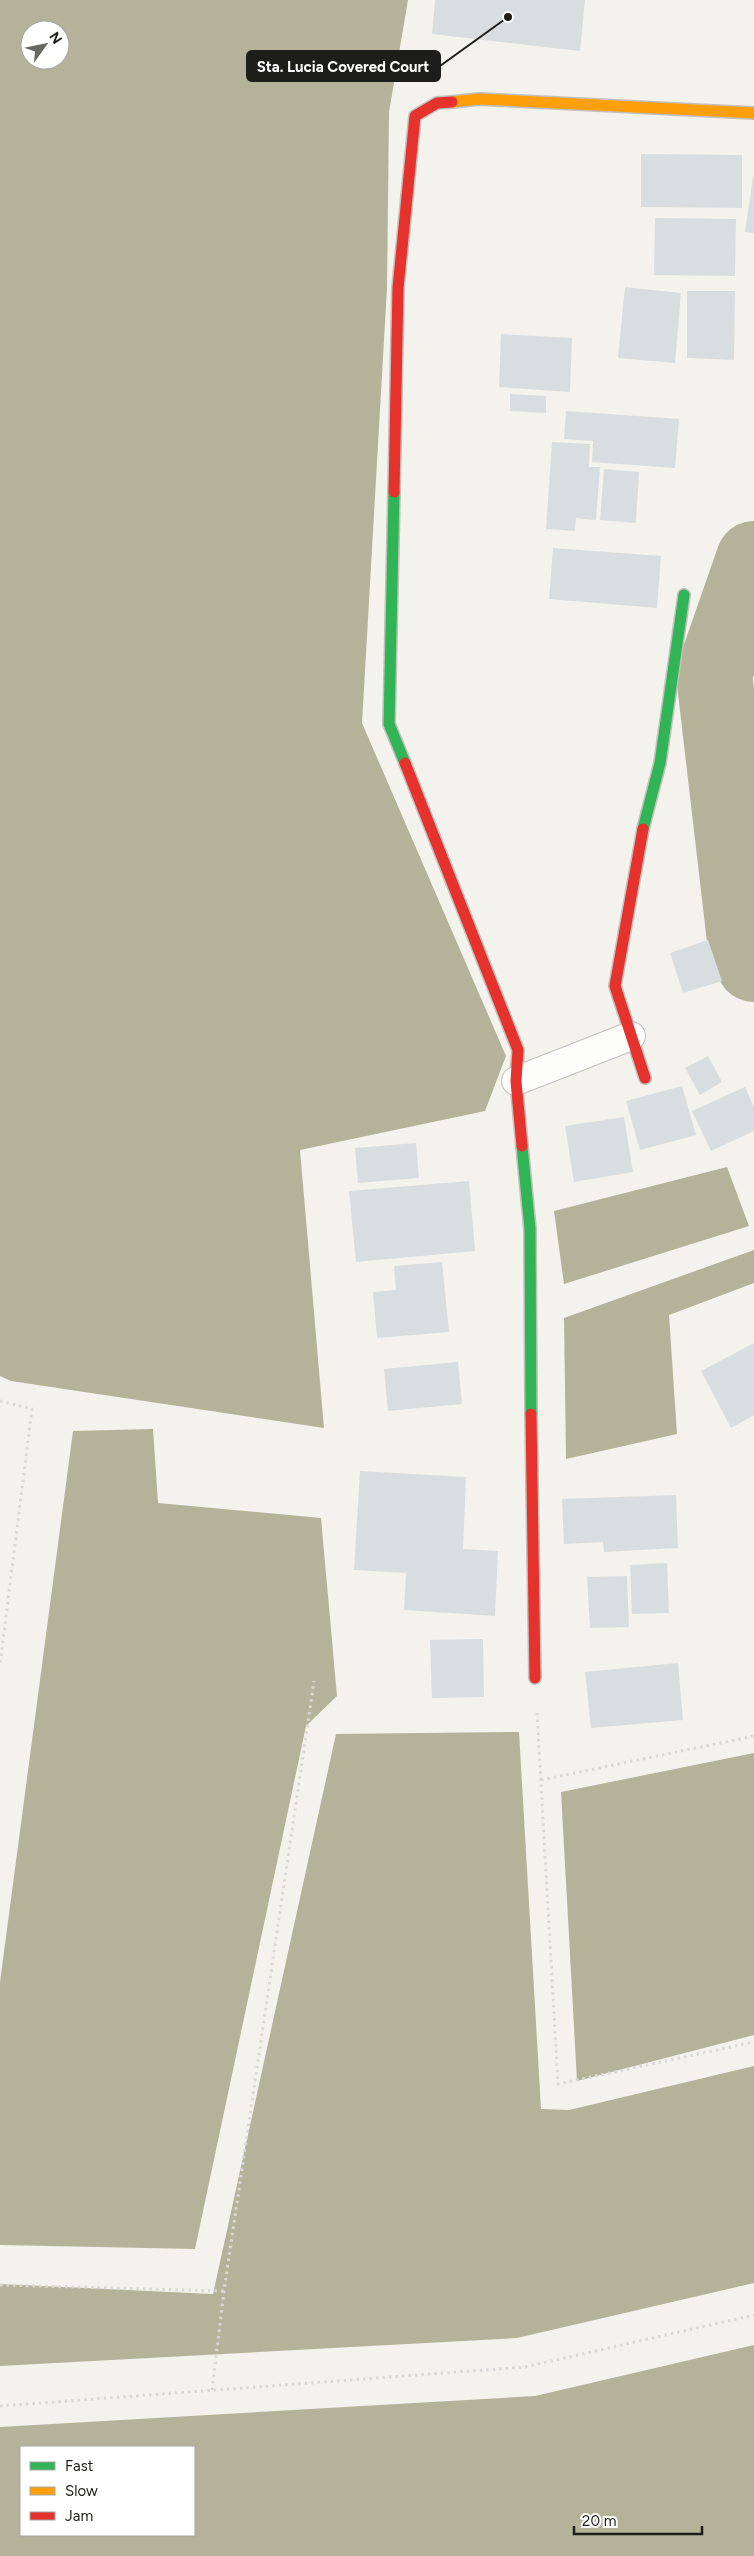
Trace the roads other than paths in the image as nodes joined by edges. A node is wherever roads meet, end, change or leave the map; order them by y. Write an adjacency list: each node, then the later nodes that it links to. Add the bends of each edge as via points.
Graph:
1 (754, 113): 5 (street, via 479,99 437,103 415,116 398,288 389,724 518,1050)
2 (684, 594): 3 (street, via 660,763 639,844 615,986)
3 (631, 1036): 4 (street); 5 (street)
4 (645, 1078)
5 (516, 1081): 6 (street, via 530,1229)
6 (535, 1678)

